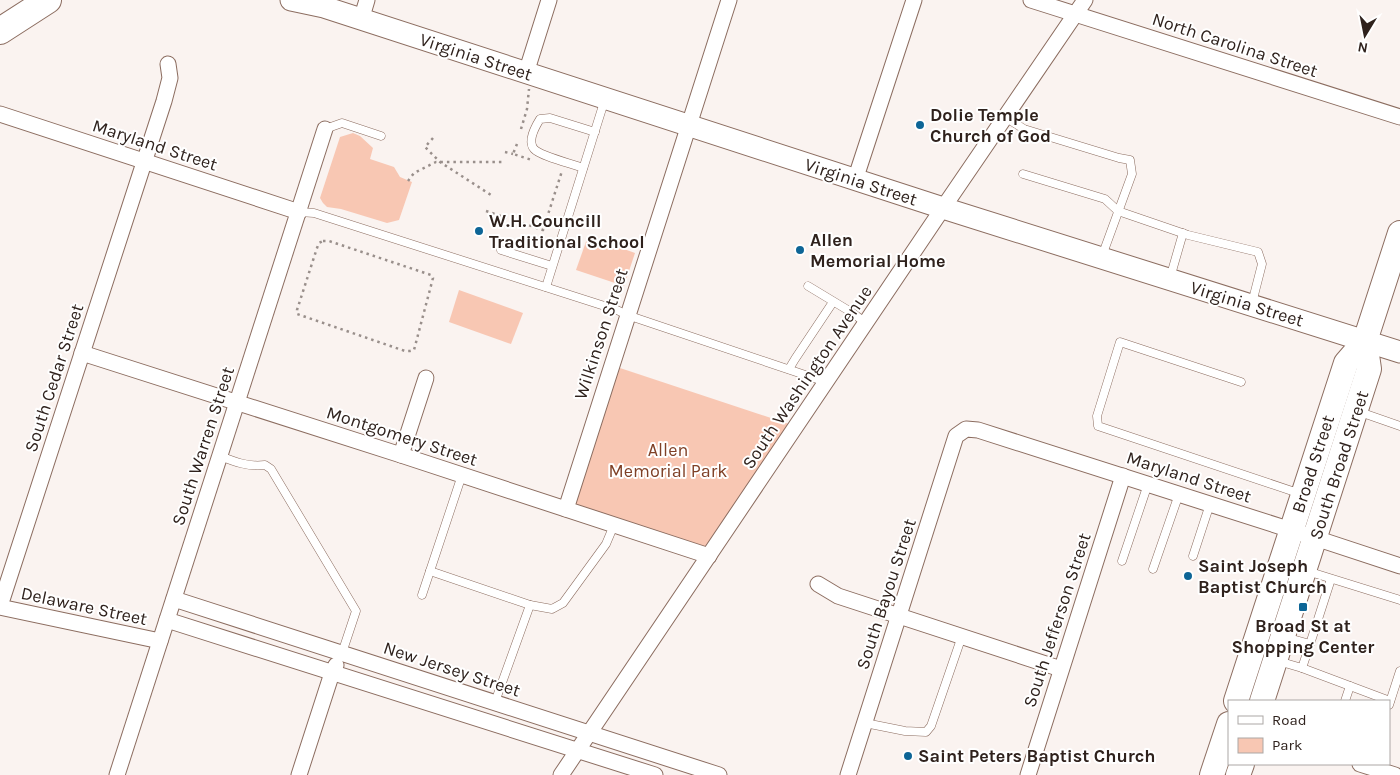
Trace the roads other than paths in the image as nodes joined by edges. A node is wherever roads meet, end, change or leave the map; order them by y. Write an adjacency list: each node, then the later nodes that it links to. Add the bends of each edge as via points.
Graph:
1 (48, 0): 11 (highway)
2 (291, 0): 8 (street, Virginia Street)
3 (549, 0): 13 (street)
4 (729, 0): 18 (street, Wilkinson Street)
5 (914, 0): 25 (street)
6 (1031, 0): 10 (street, North Carolina Street)
7 (1085, 0): 10 (street, South Washington Avenue)
8 (320, 2): 9 (street, Virginia Street)
9 (364, 10): 13 (street, Virginia Street)
10 (1075, 14): 16 (street, South Washington Avenue); 17 (street, North Carolina Street)
11 (0, 31)
12 (168, 64): 22 (street, South Cedar Street, via 170,78)
13 (529, 78): 14 (street, Virginia Street)
14 (606, 100): 18 (street, Virginia Street); 20 (lane)
15 (0, 114): 22 (street, Maryland Street)
16 (1005, 117): 26 (street, South Washington Avenue); 27 (lane, via 1024,129 1130,160 1132,174)
17 (1400, 117)
18 (689, 126): 25 (street, Virginia Street); 39 (street, Wilkinson Street)
19 (325, 129): 21 (lane, via 342,123); 28 (street, South Warren Street)
20 (595, 132): 23 (lane); 23 (lane, via 550,118 540,120 536,125 531,141 533,149)
21 (381, 136)
22 (144, 161): 28 (street, Maryland Street); 43 (street, South Cedar Street)
23 (583, 168): 33 (lane)
24 (1023, 174): 27 (lane, via 1105,199)
25 (855, 180): 26 (street, Virginia Street)
26 (943, 208): 32 (street, Virginia Street); 40 (street, South Washington Avenue)
27 (1118, 211): 29 (lane); 32 (lane)
28 (299, 212): 36 (lane, via 314,213); 48 (street, South Warren Street)
29 (1183, 233): 34 (lane); 38 (lane, via 1258,252 1262,264)
30 (1400, 234): 41 (main road, Broad Street, via 1389,280)
31 (501, 250): 33 (lane)
32 (1102, 258): 34 (street, Virginia Street)
33 (552, 266): 36 (lane)
34 (1170, 280): 38 (street, Virginia Street)
35 (808, 286): 37 (lane)
36 (546, 287): 39 (lane)
37 (834, 302): 40 (lane); 44 (lane)
38 (1252, 305): 41 (street, Virginia Street)
39 (627, 315): 44 (lane); 60 (street, Wilkinson Street)
40 (866, 323): 46 (street, South Washington Avenue)
41 (1366, 341): 42 (street, Virginia Street); 49 (main road, South Broad Street, via 1369,369); 58 (main road, Broad Street, via 1346,363)
42 (1400, 352)
43 (82, 353): 48 (street, Montgomery Street); 77 (street, South Cedar Street)
44 (789, 369): 46 (lane)
45 (426, 378): 53 (street)
46 (826, 382): 64 (street, South Washington Avenue)
47 (1241, 382): 58 (lane, via 1120,342 1097,416 1098,426)
48 (237, 402): 52 (street, South Warren Street); 53 (street, Montgomery Street)
49 (1357, 410): 50 (lane); 63 (main road, South Broad Street)
50 (1400, 426)
51 (966, 429): 55 (street, Maryland Street); 78 (street, South Bayou Street, via 956,436)
52 (220, 456): 74 (street, South Warren Street); 84 (lane, via 248,466 265,465 271,469 356,611)
53 (401, 456): 54 (street, Montgomery Street)
54 (462, 475): 60 (street, Montgomery Street); 70 (lane)
55 (1123, 476): 56 (street, Maryland Street); 87 (street, South Jefferson Street)
56 (1148, 484): 57 (street, Maryland Street); 66 (lane)
57 (1179, 494): 59 (street, Maryland Street); 68 (lane)
58 (1302, 495): 62 (main road, Broad Street)
59 (1210, 504): 62 (street, Maryland Street); 65 (lane)
60 (566, 509): 61 (street, Montgomery Street)
61 (614, 525): 64 (street, Montgomery Street); 76 (lane, via 606,544 563,603 552,610)
62 (1291, 530): 63 (street, Maryland Street); 91 (main road, Broad Street)
63 (1315, 538): 67 (street, Maryland Street); 69 (main road, South Broad Street)
64 (709, 556): 100 (street, South Washington Avenue)
65 (1193, 556)
66 (1122, 561)
67 (1400, 566)
68 (1153, 569)
69 (1305, 570): 71 (lane); 81 (main road, South Broad Street)
70 (430, 571): 73 (lane); 76 (lane)
71 (1331, 579): 75 (lane); 83 (lane)
72 (818, 584): 78 (street, via 838,596)
73 (422, 595)
74 (174, 599): 79 (street, South Warren Street); 84 (street, New Jersey Street)
75 (1400, 600)
76 (530, 605): 95 (lane)
77 (0, 607): 82 (street, Delaware Street)
78 (898, 615): 80 (street); 98 (street, South Bayou Street)
79 (167, 620): 82 (street, South Warren Street); 89 (street)
80 (962, 636): 87 (street); 98 (lane, via 931,726 926,732)
81 (1283, 636): 83 (lane); 85 (main road, South Broad Street)
82 (160, 641): 104 (street, South Warren Street)
83 (1310, 644): 86 (lane)
84 (342, 653): 89 (street); 95 (street, New Jersey Street)
85 (1276, 660): 86 (lane); 92 (main road, South Broad Street)
86 (1302, 668): 90 (lane)
87 (1061, 669): 110 (street, South Jefferson Street)
88 (1400, 671): 96 (lane)
89 (332, 673): 97 (street); 105 (street)
90 (1350, 686): 93 (lane); 94 (lane)
91 (1236, 700)
92 (1262, 700)
93 (1345, 700)
94 (1383, 700)
95 (495, 702): 97 (street); 100 (street, New Jersey Street)
96 (1390, 703)
97 (488, 722): 101 (street)
98 (865, 723): 109 (street, South Bayou Street)
99 (1228, 727): 111 (main road)
100 (590, 733): 101 (street, South Washington Avenue); 102 (street, New Jersey Street)
101 (578, 751): 106 (street, South Washington Avenue); 107 (street)
102 (662, 757): 107 (street); 108 (street, New Jersey Street)
103 (1366, 765): 112 (street)
104 (117, 775)
105 (299, 775)
106 (561, 775)
107 (655, 775)
108 (719, 775)
109 (848, 775)
110 (1028, 775)
111 (1212, 775)
112 (1395, 775)

